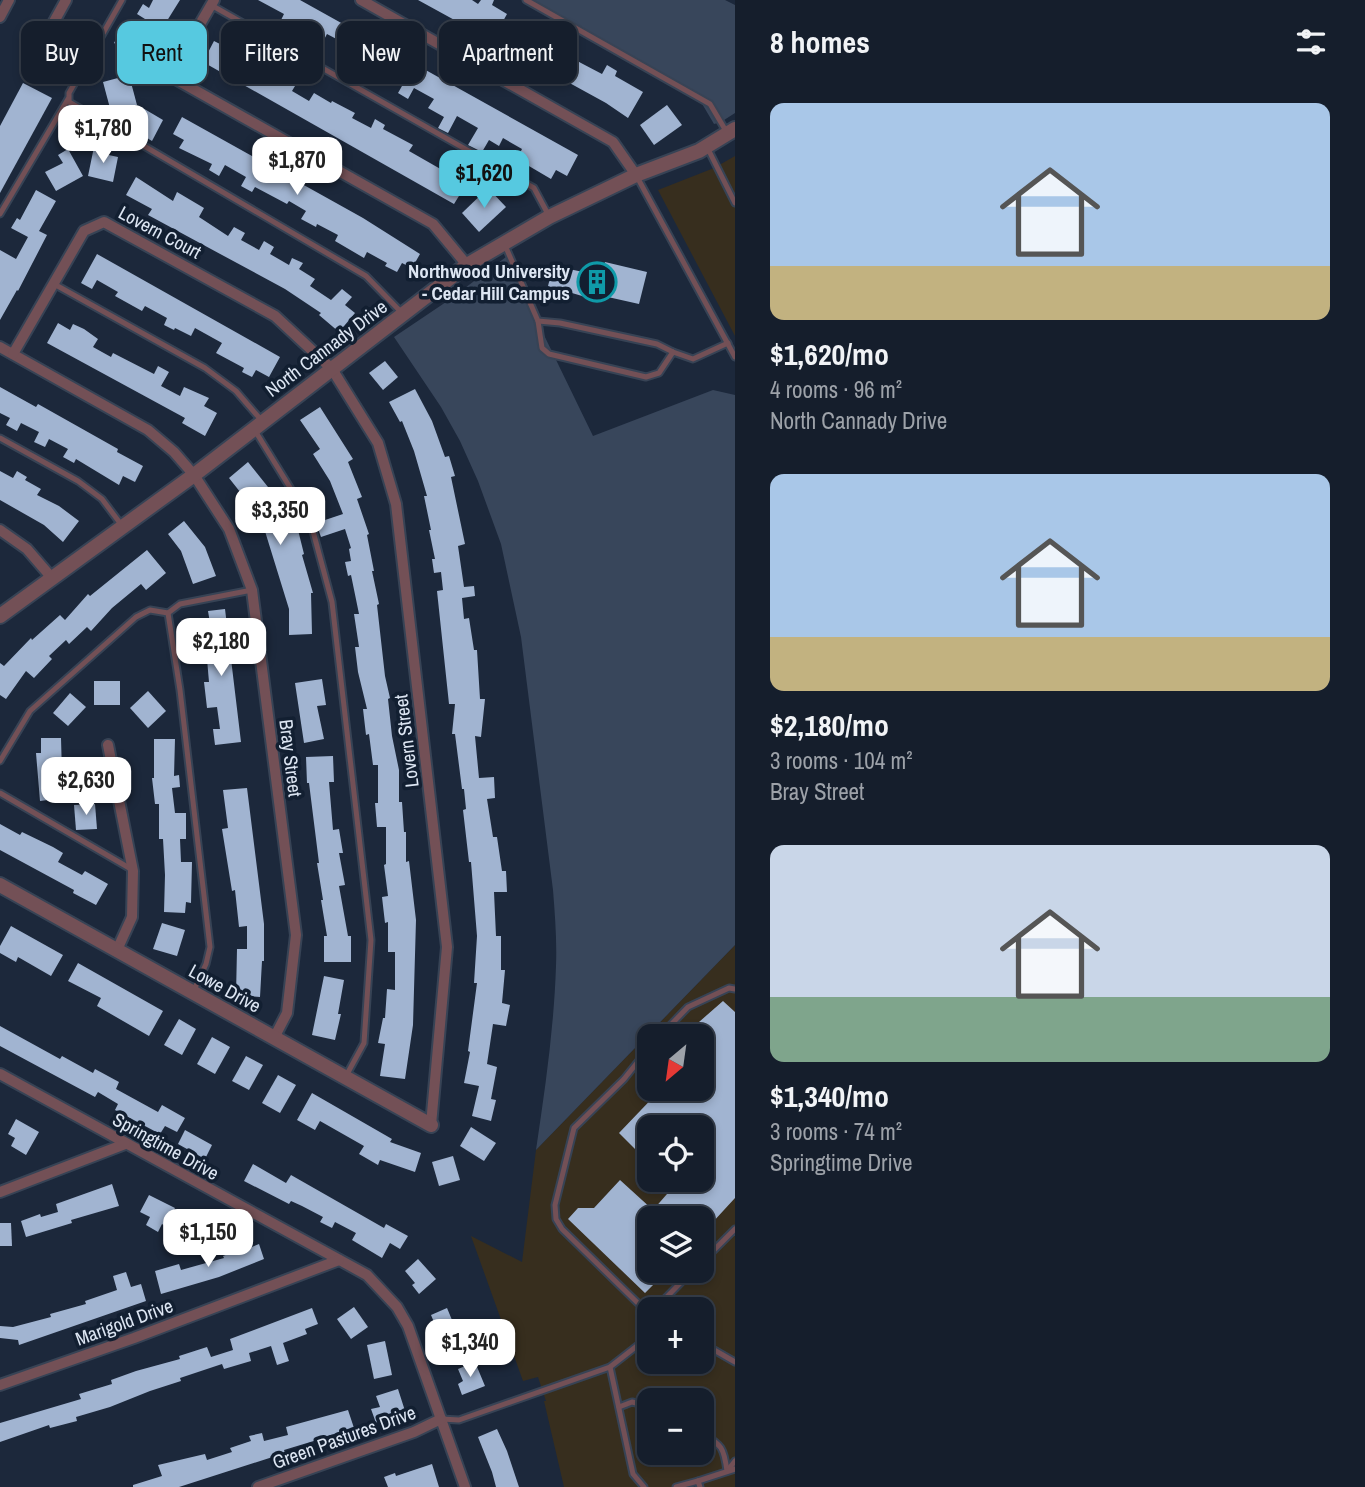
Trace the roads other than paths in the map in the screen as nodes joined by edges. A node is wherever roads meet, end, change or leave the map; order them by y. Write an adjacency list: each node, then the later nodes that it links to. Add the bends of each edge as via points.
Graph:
1 (9, 0): 7 (street)
2 (66, 0): 8 (street)
3 (122, 0): 9 (lane)
4 (361, 0): 12 (street, via 613,142)
5 (526, 0): 10 (lane, via 710,104)
6 (213, 2): 15 (lane, via 534,188); 17 (street, via 170,76 433,224)
7 (0, 17)
8 (54, 21)
9 (69, 98): 14 (lane); 19 (lane, via 366,276)
10 (731, 131): 11 (street, North Cannady Drive)
11 (706, 146): 12 (street, North Cannady Drive); 13 (lane)
12 (636, 175): 15 (street, North Cannady Drive); 21 (lane)
13 (735, 203)
14 (0, 214)
15 (549, 217): 16 (street, North Cannady Drive)
16 (503, 243): 17 (street, North Cannady Drive); 20 (lane)
17 (467, 265): 19 (street, North Cannady Drive)
18 (54, 284): 24 (street, Lovern Court); 26 (street, Lovern Court, via 84,232 104,222 275,316); 27 (lane, via 205,368 236,391)
19 (403, 314): 26 (street, North Cannady Drive)
20 (538, 321): 23 (lane, via 657,344); 23 (lane, via 542,348 549,354 646,377 659,373)
21 (728, 343): 23 (lane, via 693,359); 25 (lane)
22 (0, 347): 24 (street, Bray Street)
23 (673, 352)
24 (13, 354): 29 (street, Bray Street, via 148,430)
25 (735, 357)
26 (332, 369): 27 (street, North Cannady Drive); 49 (street, Lovern Street, via 378,443 396,504 447,947)
27 (258, 425): 29 (street, North Cannady Drive); 48 (lane, via 310,520 332,602 371,940 364,1043)
28 (0, 438): 30 (lane, via 78,481 102,499)
29 (194, 475): 30 (street, North Cannady Drive); 33 (street, Bray Street, via 229,528)
30 (123, 527): 32 (street, North Cannady Drive)
31 (0, 530): 32 (street, via 27,549)
32 (52, 578): 35 (street, North Cannady Drive)
33 (252, 590): 34 (lane, via 180,604); 45 (street, Bray Street, via 296,935 287,1013)
34 (168, 612): 37 (lane, via 150,610 136,617 30,711); 43 (lane, via 210,947)
35 (0, 617)
36 (108, 745): 39 (street)
37 (0, 761)
38 (0, 793): 39 (lane)
39 (133, 870): 41 (street, via 132,917)
40 (0, 885): 41 (street, Lowe Drive)
41 (117, 950): 43 (street, Lowe Drive)
42 (735, 989): 44 (lane, via 688,1007)
43 (193, 993): 45 (street, Lowe Drive)
44 (672, 1024)
45 (274, 1038): 48 (street, Lowe Drive)
46 (637, 1063): 57 (lane, via 575,1128 555,1206 562,1229)
47 (0, 1074): 50 (street, Springtime Drive)
48 (345, 1079): 49 (street, Lowe Drive)
49 (431, 1125)
50 (125, 1144): 51 (street); 54 (street, Springtime Drive)
51 (0, 1192)
52 (735, 1229): 53 (lane)
53 (714, 1250)
54 (339, 1260): 62 (street, Marigold Drive); 65 (street, Springtime Drive, via 367,1275 397,1307)
55 (680, 1283): 56 (lane)
56 (667, 1297)
57 (637, 1303)
58 (637, 1346): 61 (lane)
59 (714, 1350): 60 (lane)
60 (735, 1362)
61 (610, 1367): 64 (lane); 65 (lane, via 459,1420)
62 (0, 1385)
63 (637, 1403): 64 (lane)
64 (619, 1407): 73 (lane, via 633,1474)
65 (441, 1419): 71 (street, Green Pastures Drive); 72 (street, Springtime Drive)
66 (714, 1440): 69 (lane, via 724,1453)
67 (735, 1461): 69 (lane)
68 (735, 1469): 69 (lane)
69 (727, 1471): 70 (lane)
70 (699, 1484): 74 (lane)
71 (258, 1487)
72 (465, 1487)
73 (644, 1487)
74 (676, 1487)

